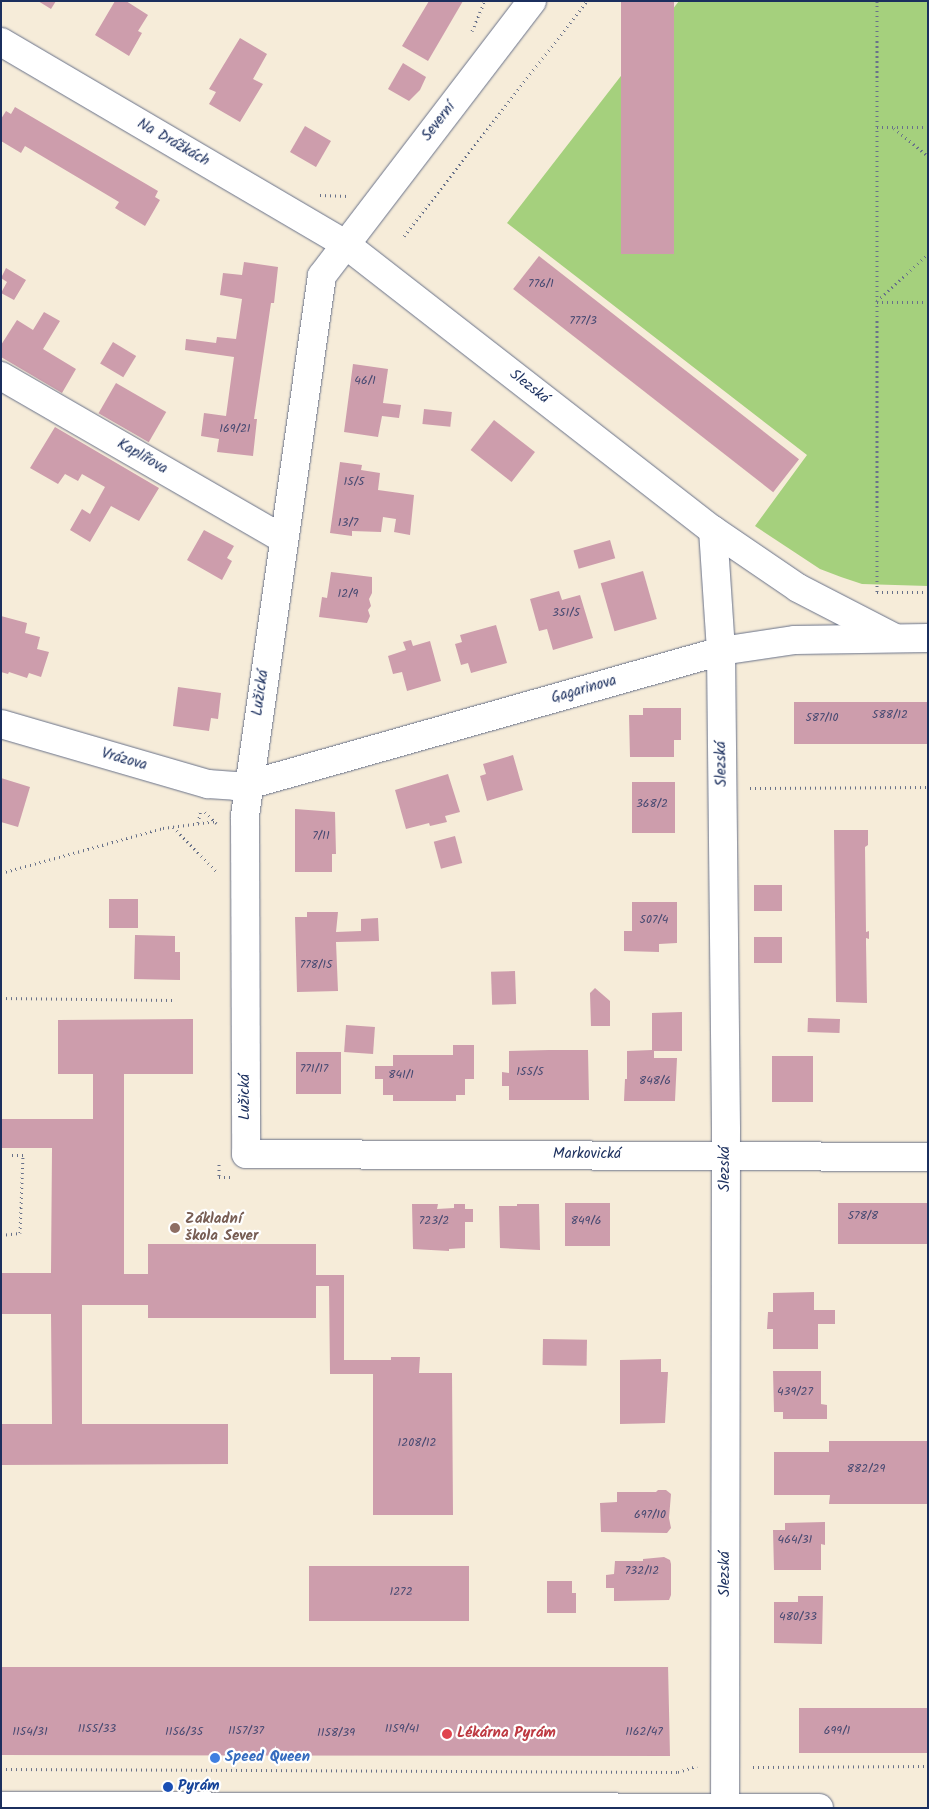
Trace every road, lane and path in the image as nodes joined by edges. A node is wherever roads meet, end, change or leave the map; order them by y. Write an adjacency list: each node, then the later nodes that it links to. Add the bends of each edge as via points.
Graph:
1 (532, 1): 10 (street, Severní)
2 (587, 1): 9 (path)
3 (877, 1): 5 (path)
4 (1, 42): 10 (street, Na Drážkách)
5 (877, 127): 6 (path); 12 (path)
6 (893, 127): 7 (path); 8 (path)
7 (928, 127)
8 (928, 156)
9 (404, 236)
10 (345, 244): 15 (street, Slezská); 16 (street, Lužická, via 322,276)
11 (928, 254): 12 (path)
12 (876, 302): 13 (path); 17 (path, via 877,592)
13 (928, 302)
14 (1, 376): 16 (street, Kaplířova)
15 (713, 530): 18 (street, Slezská, via 798,588); 20 (street, Slezská)
16 (283, 539): 22 (street, Lužická)
17 (928, 592)
18 (894, 638): 19 (street, Gagarinova); 20 (street, Gagarinova, via 795,640)
19 (928, 638)
20 (721, 652): 22 (street, Gagarinova); 23 (street, Slezská)
21 (1, 724): 22 (street, Vrázova, via 208,784 227,787)
22 (248, 785): 26 (street, Lužická)
23 (722, 788): 24 (path); 37 (street, Slezská)
24 (928, 788)
25 (201, 810): 27 (path)
26 (245, 816): 27 (path); 40 (street, Lužická)
27 (216, 821): 28 (path); 29 (path)
28 (173, 827): 31 (path); 32 (path)
29 (216, 830)
30 (217, 863): 31 (path)
31 (217, 872): 33 (path)
32 (1, 873)
33 (217, 881)
34 (1, 998): 35 (path)
35 (173, 1000)
36 (9, 1156): 41 (path, via 23,1155 20,1234)
37 (726, 1156): 38 (street, Markovická); 40 (street, Markovická); 47 (street, Slezská)
38 (928, 1157)
39 (219, 1159): 40 (path, via 219,1177)
40 (243, 1166)
41 (1, 1235)
42 (700, 1766): 45 (path, via 678,1772)
43 (928, 1766): 44 (path)
44 (749, 1767)
45 (1, 1769)
46 (1, 1806): 47 (street)
47 (725, 1808): 48 (street)
48 (819, 1808)

